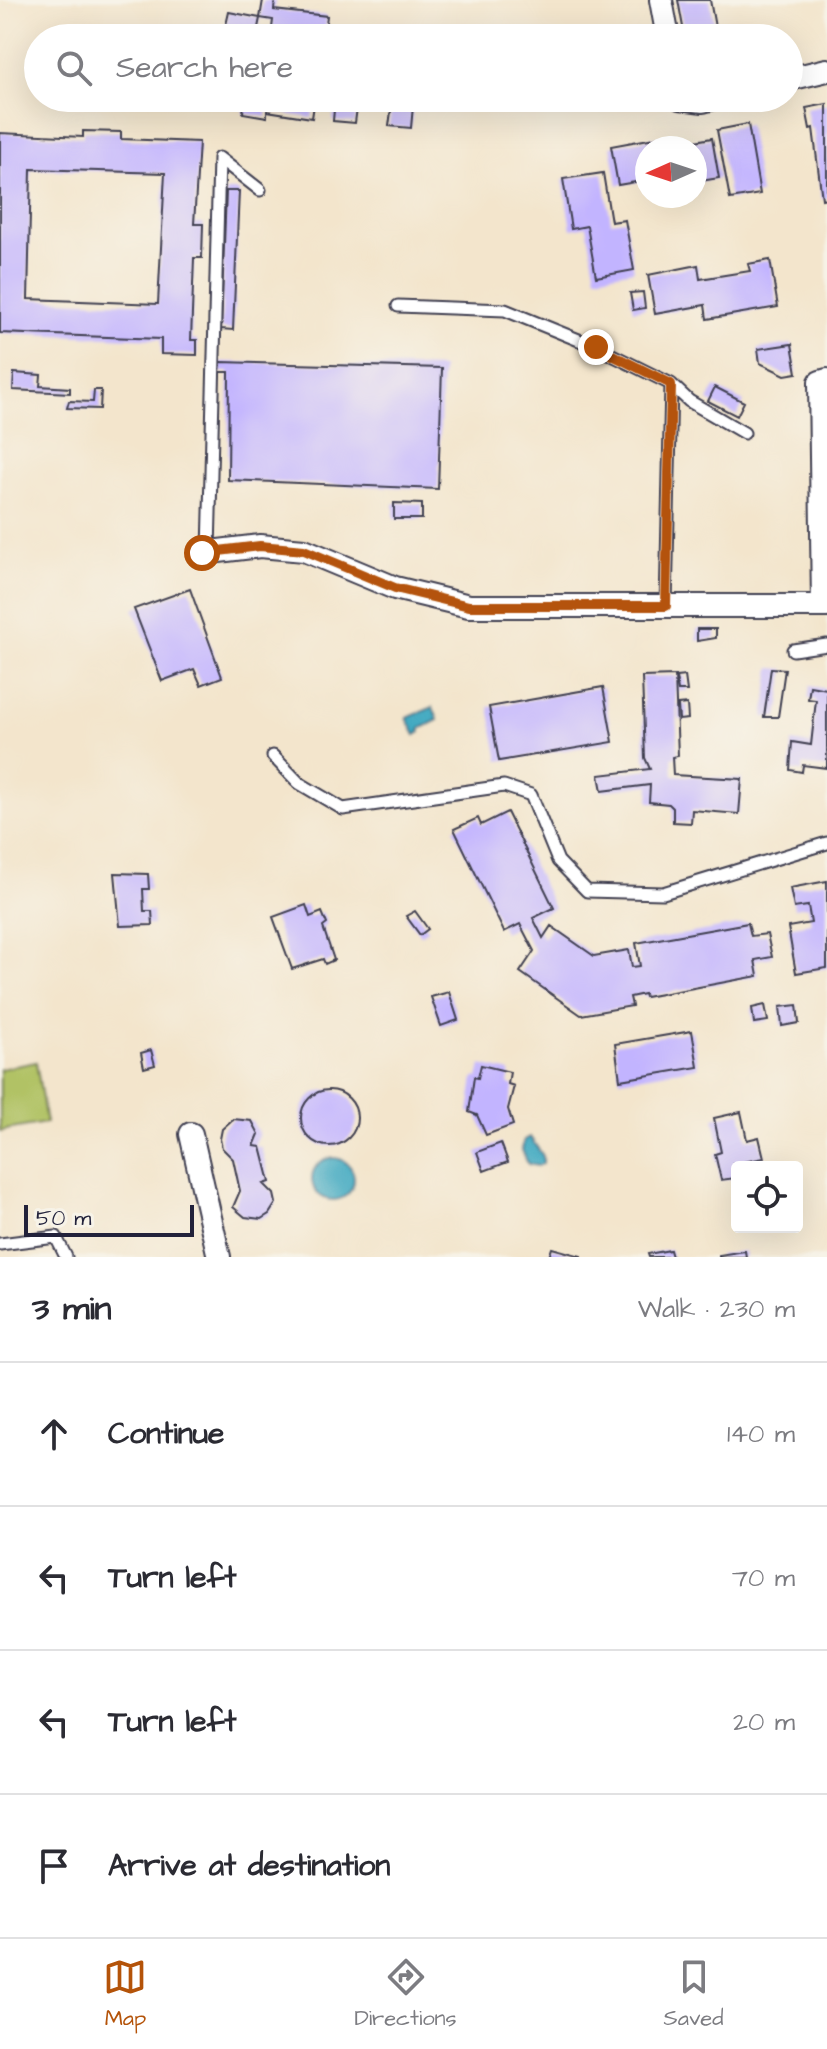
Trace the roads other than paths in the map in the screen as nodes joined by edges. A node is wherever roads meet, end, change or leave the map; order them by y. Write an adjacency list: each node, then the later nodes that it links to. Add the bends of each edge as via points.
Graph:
1 (661, 0): 2 (street)
2 (665, 24)
3 (827, 70): 4 (street)
4 (803, 76)
5 (260, 190): 10 (lane, via 219,158)
6 (398, 306): 8 (lane, via 505,310)
7 (827, 380): 12 (street, via 820,382)
8 (671, 384): 9 (lane, via 689,401); 11 (lane)
9 (744, 433)
10 (206, 553): 11 (street, via 260,546 304,550 395,588 469,606)
11 (666, 606): 12 (street)
12 (825, 606)
13 (827, 645): 14 (lane)
14 (793, 650)
15 (273, 756): 16 (lane, via 299,783 343,809 504,786 531,795 558,861 587,891 663,893)
16 (827, 843)
17 (191, 1134): 20 (street)
18 (0, 1244): 19 (lane, via 56,1237)
19 (66, 1257)
20 (219, 1257)

